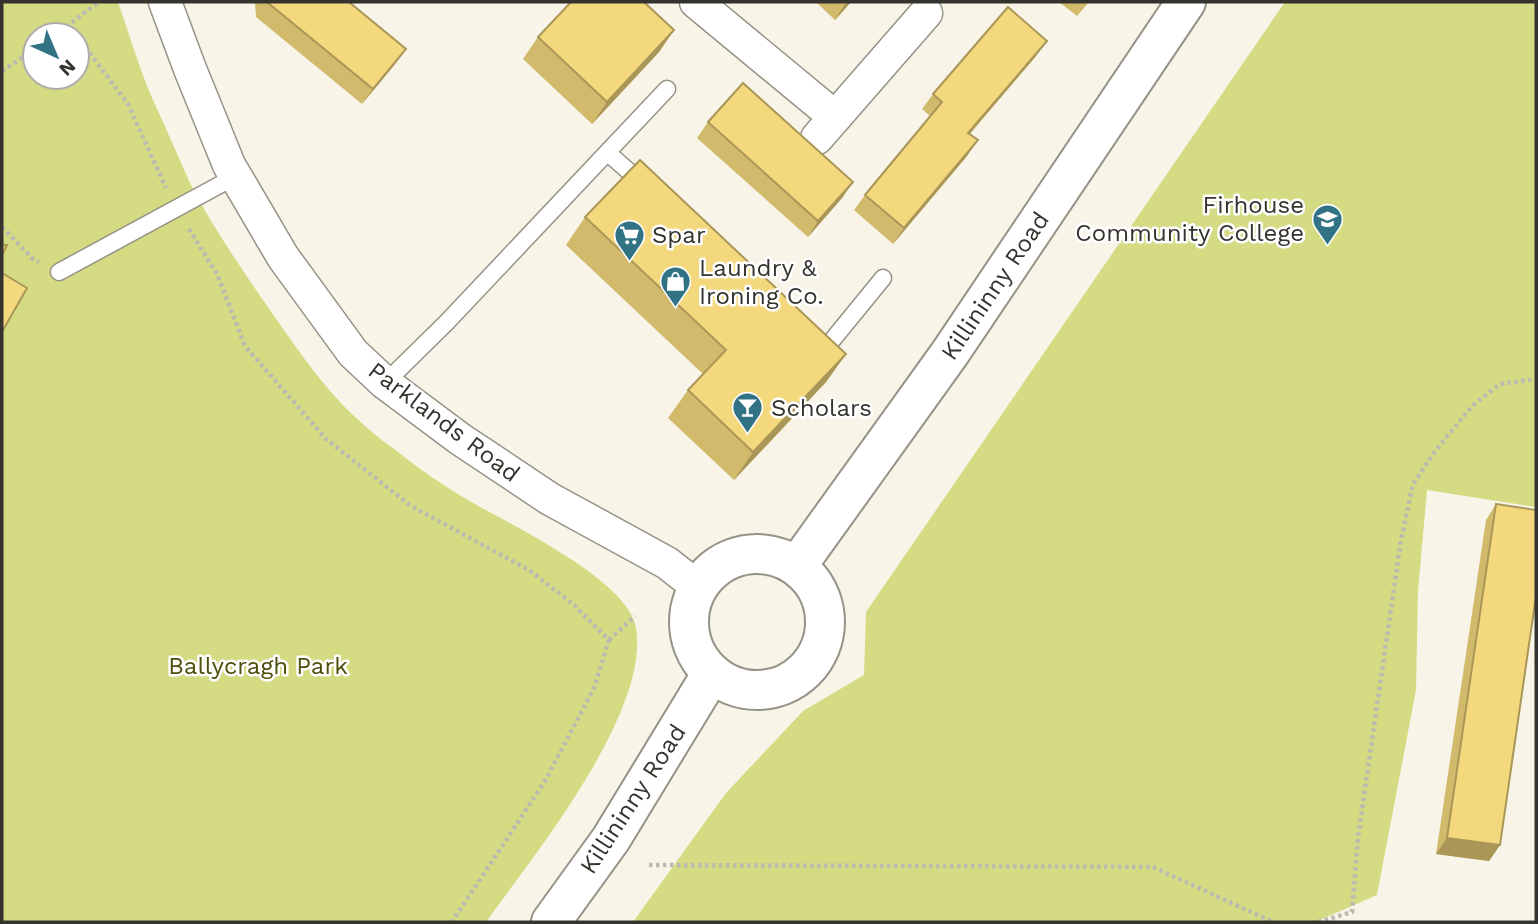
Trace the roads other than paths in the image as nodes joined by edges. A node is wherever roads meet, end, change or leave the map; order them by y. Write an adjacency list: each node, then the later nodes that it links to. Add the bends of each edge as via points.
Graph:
1 (165, 2): 7 (street, Parklands Road)
2 (696, 2): 4 (street, via 826,127)
3 (1186, 2): 13 (main road, Killininny Road, via 950,353)
4 (926, 13)
5 (667, 89): 6 (lane)
6 (608, 153): 8 (lane); 12 (lane)
7 (236, 176): 9 (lane); 12 (street, Parklands Road, via 283,257 353,353)
8 (656, 195)
9 (60, 272)
10 (883, 278): 11 (lane, via 825,349)
11 (805, 331)
12 (385, 383): 14 (street, Parklands Road, via 550,499 667,563)
13 (797, 566): 14 (main road, via 777,557 743,556 713,570); 15 (main road, via 813,581 826,621 814,660 798,677 777,688 754,691 731,685)
14 (699, 588): 15 (main road, via 690,610 690,633 697,655)
15 (712, 673): 16 (main road, Killininny Road, via 611,839)
16 (551, 922)

